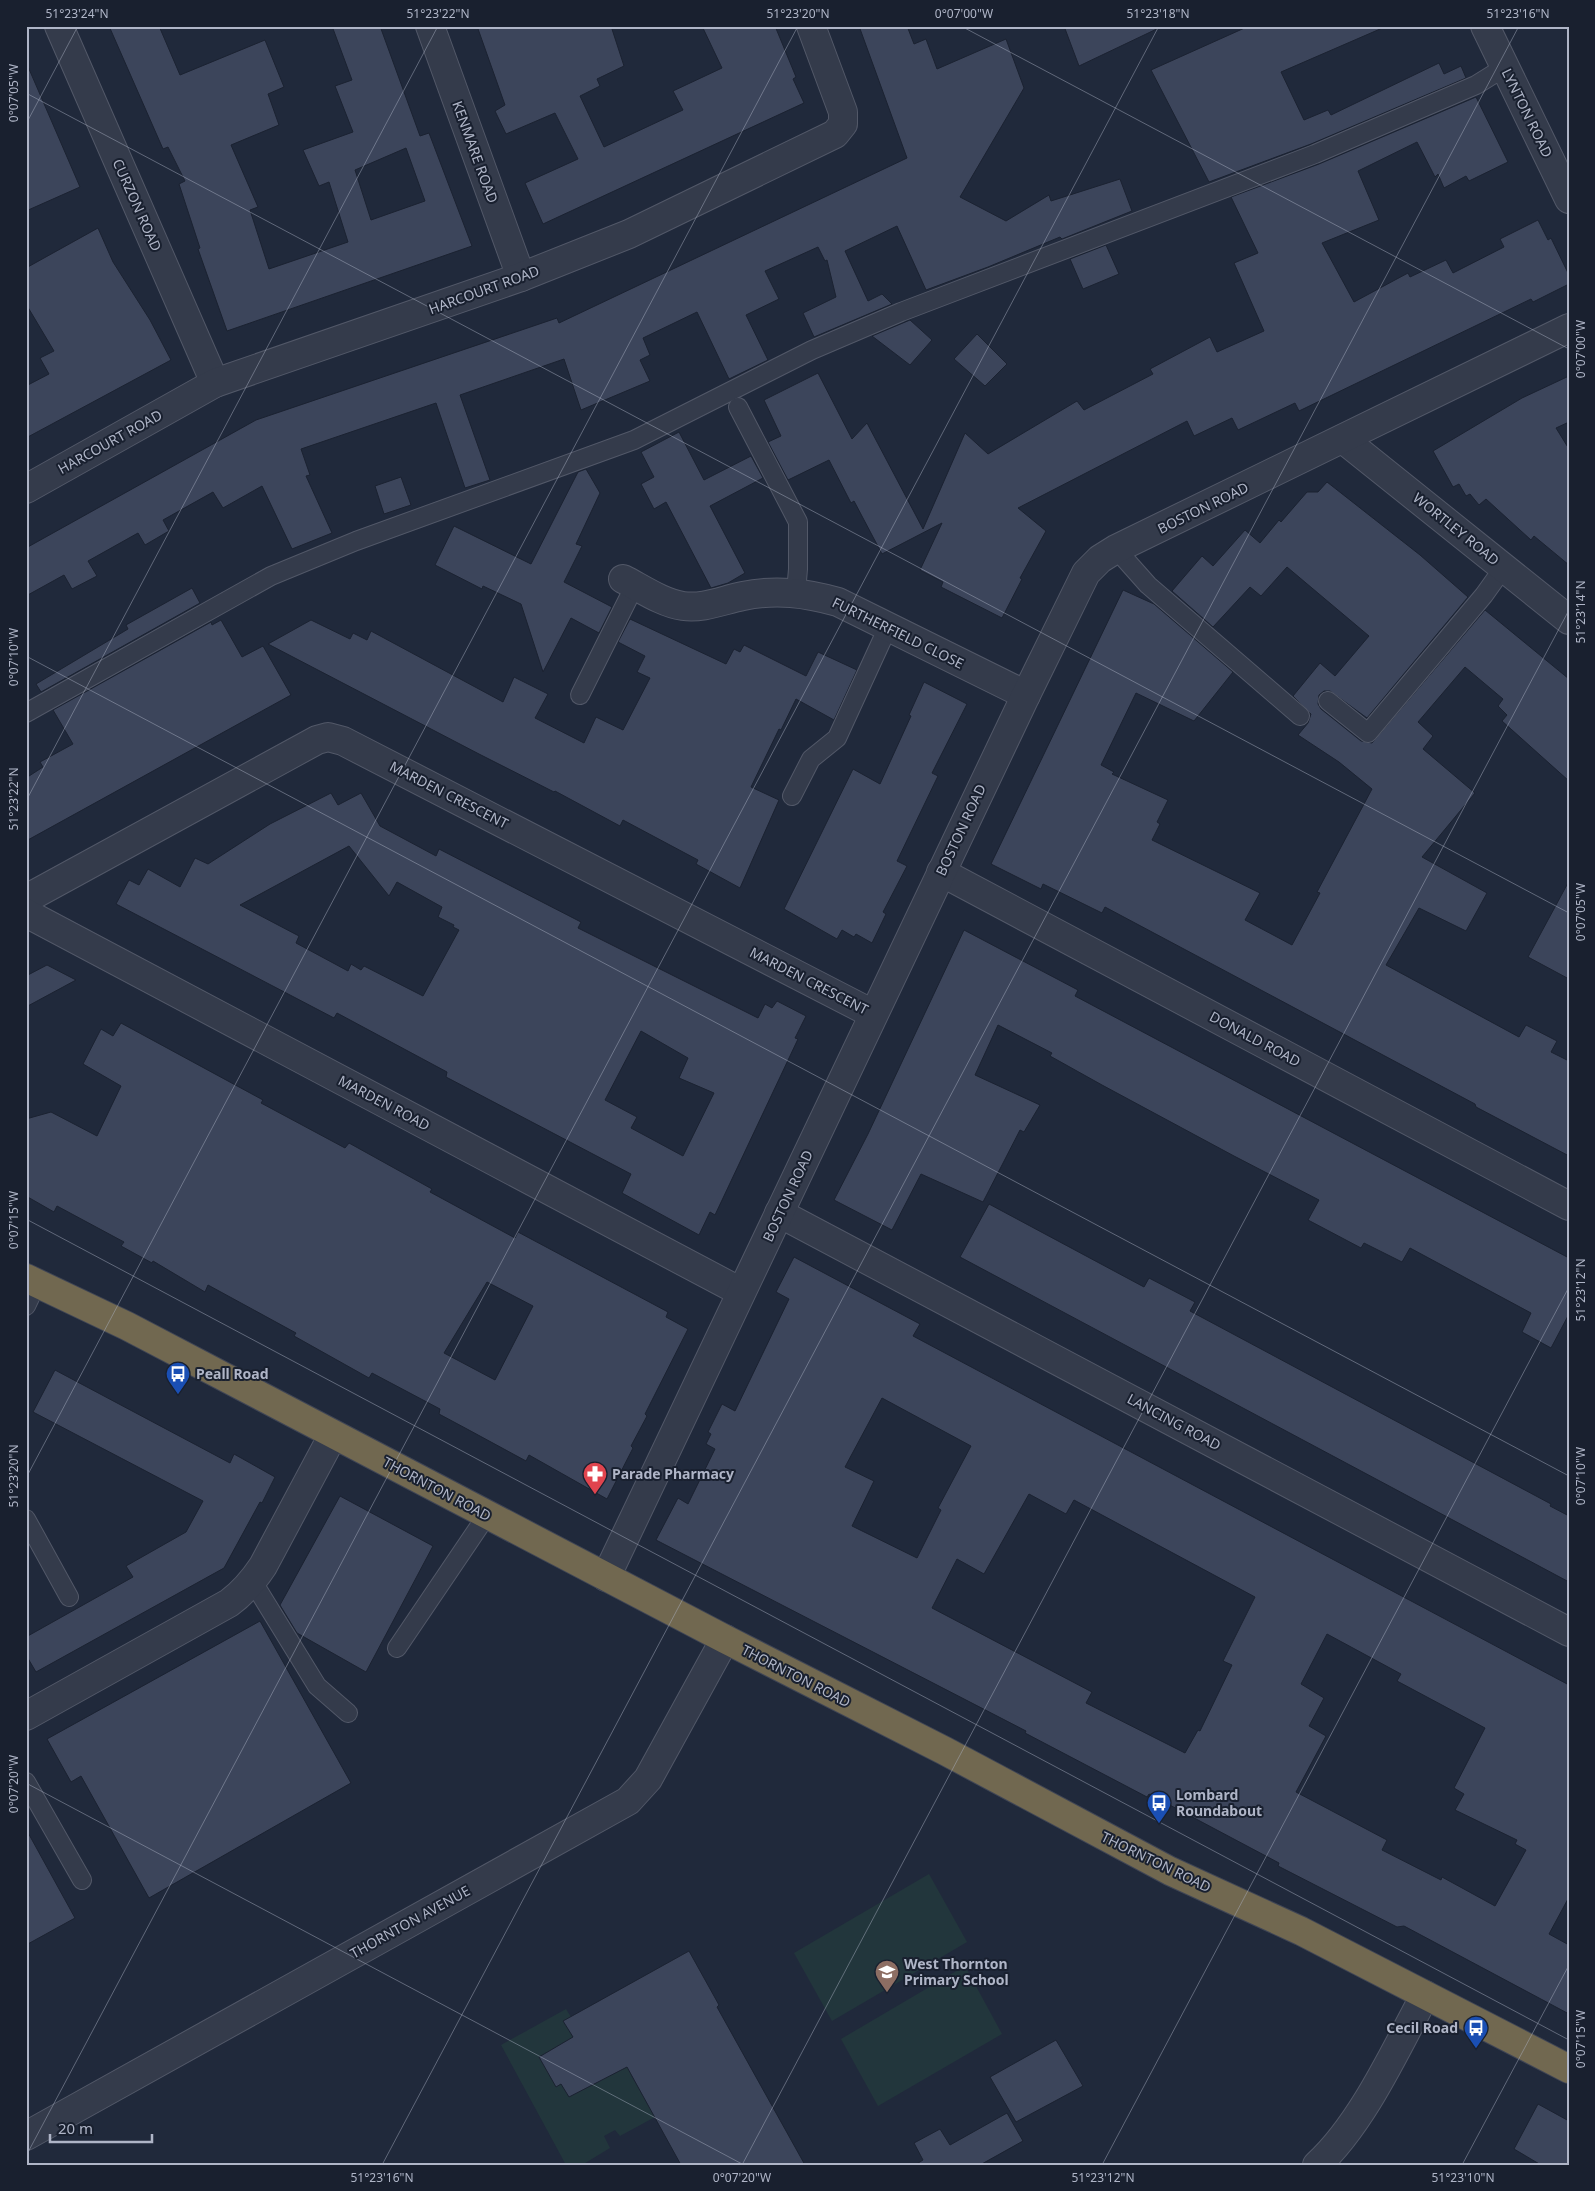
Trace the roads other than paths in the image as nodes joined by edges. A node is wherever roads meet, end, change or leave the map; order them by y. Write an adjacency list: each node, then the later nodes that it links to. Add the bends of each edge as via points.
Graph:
1 (59, 26): 9 (street, CURZON ROAD)
2 (430, 26): 7 (street, KENMARE ROAD)
3 (811, 26): 7 (street, HARCOURT ROAD, via 843,112 843,124 834,134 629,234)
4 (1485, 26): 5 (street, LYNTON ROAD)
5 (1505, 67): 6 (street, LYNTON ROAD); 22 (lane, via 1476,85 1315,154 820,346 634,440 356,541 271,576)
6 (1569, 199)
7 (521, 277): 9 (street, HARCOURT ROAD)
8 (1569, 328): 11 (street, BOSTON ROAD)
9 (215, 383): 12 (street, HARCOURT ROAD)
10 (738, 407): 16 (lane, via 798,522)
11 (1343, 439): 13 (street, BOSTON ROAD); 14 (street, WORTLEY ROAD)
12 (26, 489)
13 (1116, 549): 19 (street, BOSTON ROAD, via 1086,573); 23 (lane, via 1148,585)
14 (1504, 567): 17 (street, WORTLEY ROAD); 21 (lane, via 1368,733)
15 (629, 582): 16 (street, FURTHERFIELD CLOSE, via 684,606); 20 (lane)
16 (796, 592): 18 (street, FURTHERFIELD CLOSE, via 838,602)
17 (1569, 620)
18 (888, 628): 19 (street, FURTHERFIELD CLOSE); 24 (lane, via 837,738 811,759)
19 (1026, 695): 25 (street, BOSTON ROAD)
20 (580, 696)
21 (1328, 701)
22 (26, 713)
23 (1300, 716)
24 (792, 796)
25 (941, 872): 28 (street, BOSTON ROAD); 29 (street, DONALD ROAD)
26 (26, 900): 28 (street, MARDEN CRESCENT, via 317,740 328,737 360,750)
27 (26, 913): 32 (street, MARDEN ROAD)
28 (874, 1014): 30 (street, BOSTON ROAD)
29 (1569, 1206)
30 (779, 1213): 32 (street, BOSTON ROAD); 39 (street, LANCING ROAD)
31 (30, 1289): 33 (highway, THORNTON ROAD, via 127,1326)
32 (741, 1292): 36 (street, BOSTON ROAD)
33 (333, 1435): 34 (highway, THORNTON ROAD); 37 (street)
34 (487, 1515): 36 (highway, THORNTON ROAD); 41 (lane)
35 (26, 1519): 38 (lane)
36 (606, 1577): 40 (highway, THORNTON ROAD)
37 (253, 1582): 42 (lane, via 317,1686); 43 (street, via 229,1603)
38 (69, 1597)
39 (1569, 1632)
40 (725, 1639): 46 (highway, THORNTON ROAD, via 1170,1871 1301,1931); 48 (street, THORNTON AVENUE, via 648,1779 628,1801)
41 (397, 1648)
42 (348, 1713)
43 (26, 1716)
44 (26, 1782): 45 (lane)
45 (82, 1880)
46 (1425, 1994): 47 (highway, THORNTON ROAD); 49 (street, via 1364,2106 1343,2138)
47 (1569, 2069)
48 (26, 2136)
49 (1317, 2165)

